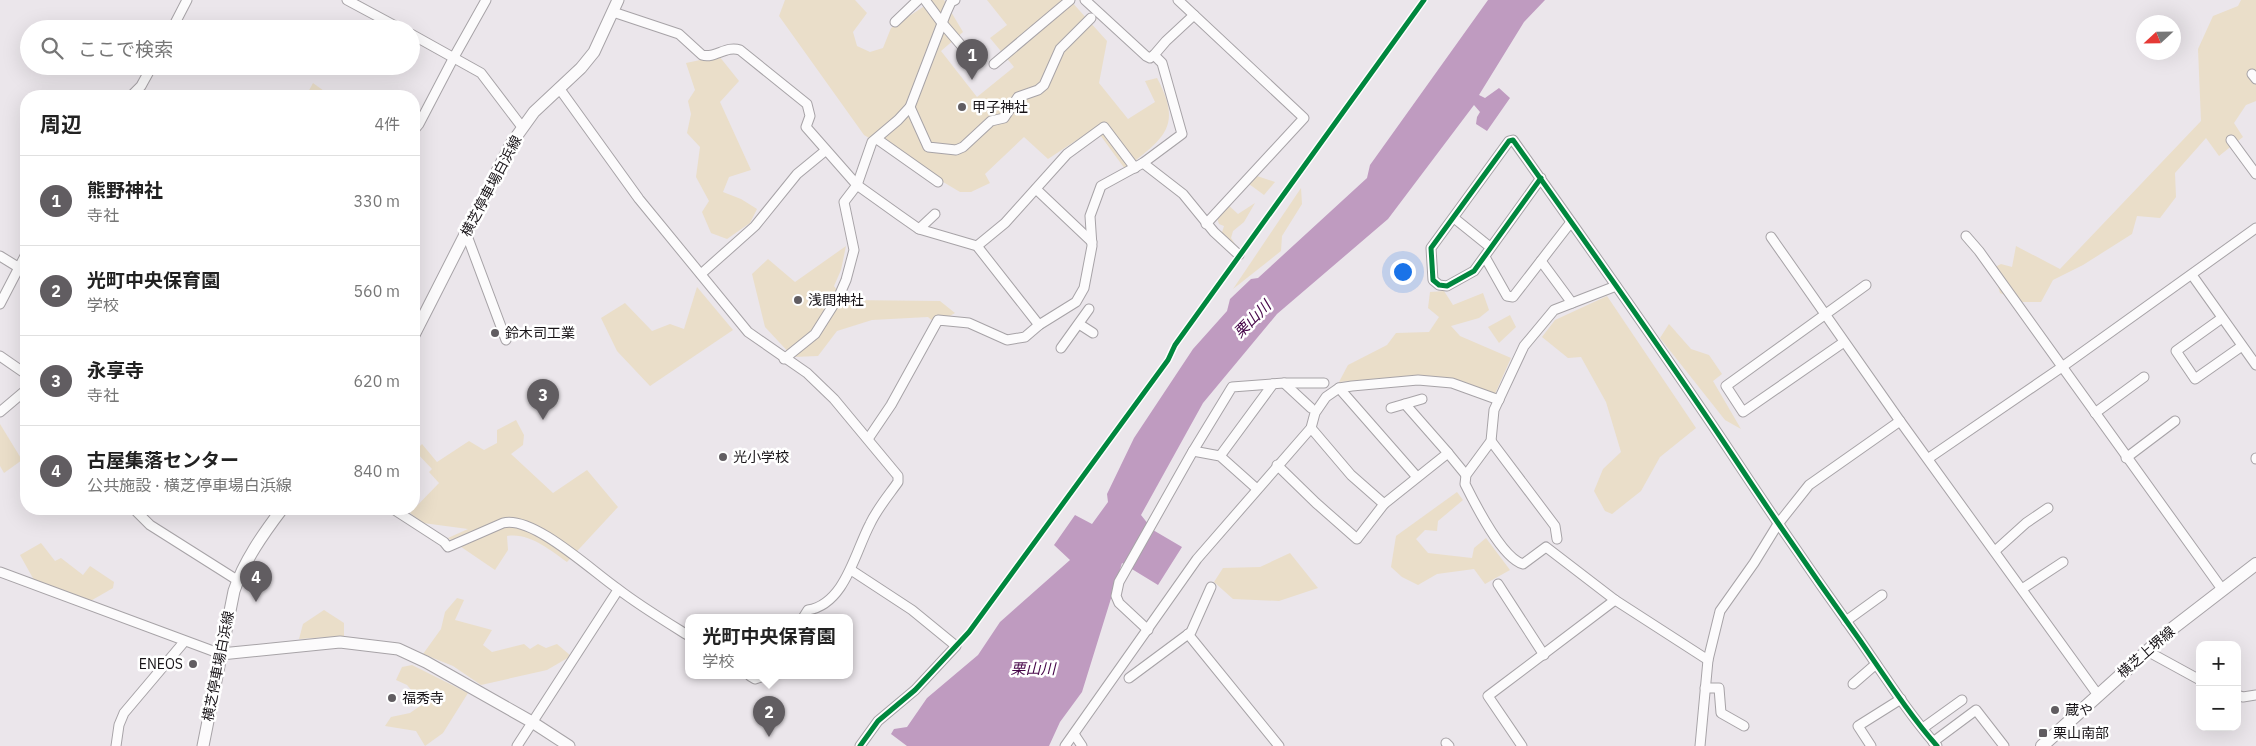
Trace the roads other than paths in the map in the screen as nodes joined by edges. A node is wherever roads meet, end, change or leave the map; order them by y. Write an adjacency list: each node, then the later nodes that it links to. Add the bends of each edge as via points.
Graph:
1 (188, 0): 14 (street)
2 (347, 0): 15 (street)
3 (486, 0): 20 (street)
4 (618, 0): 11 (main road, 横芝停車場白浜線)
5 (918, 0): 16 (street)
6 (925, 0): 17 (street)
7 (955, 0): 17 (street)
8 (1070, 0): 22 (street)
9 (1085, 0): 19 (street, via 1146,56)
10 (1178, 0): 12 (street)
11 (612, 12): 24 (main road, 横芝停車場白浜線, via 594,52); 31 (street, via 679,34 702,55 733,48 740,50 807,104 810,116 806,127)
12 (1194, 15): 19 (street); 42 (street, via 1304,118)
13 (1091, 18): 26 (street, via 1060,49 1044,85 1018,97 1004,118 991,121 956,150 928,147)
14 (177, 20)
15 (384, 20)
16 (895, 22)
17 (942, 23): 21 (street); 26 (street)
18 (420, 39): 20 (street)
19 (1154, 55): 32 (street, via 1162,63 1182,134)
20 (454, 57): 27 (street); 28 (street, via 481,73)
21 (973, 59)
22 (994, 64)
23 (147, 75): 25 (street)
24 (559, 88): 28 (main road, 横芝停車場白浜線); 57 (street, via 639,198)
25 (137, 90)
26 (910, 107): 29 (street)
27 (420, 122)
28 (522, 127): 45 (main road, 横芝停車場白浜線)
29 (877, 139): 36 (street); 37 (street, via 872,142 865,158)
30 (2231, 140): 34 (street)
31 (825, 151): 37 (street); 57 (street, via 797,174 755,226)
32 (1143, 163): 33 (street); 42 (street, via 1183,194)
33 (1135, 168): 38 (street, via 1104,127 1076,146); 48 (street, via 1101,186 1090,216)
34 (2256, 174)
35 (1541, 178): 40 (street, via 1513,140 1509,141); 41 (street); 50 (street)
36 (938, 182)
37 (857, 185): 44 (street); 75 (street, via 844,202 854,250 839,296 815,334)
38 (1036, 189): 48 (street); 49 (street, via 1005,223)
39 (935, 214): 44 (street)
40 (1454, 218): 50 (street); 53 (street, via 1431,248 1433,280 1447,286 1474,270)
41 (1571, 222): 54 (street); 60 (street)
42 (1206, 224): 51 (street)
43 (2256, 228): 58 (street)
44 (919, 229): 49 (street)
45 (466, 233): 66 (main road, 横芝停車場白浜線); 70 (street)
46 (1966, 236): 77 (street)
47 (1771, 237): 64 (street)
48 (1092, 242): 68 (street, via 1084,288 1076,302)
49 (977, 246): 68 (street)
50 (1490, 247): 53 (street)
51 (1239, 255)
52 (0, 256): 55 (street)
53 (1485, 257): 54 (street, via 1507,296 1513,297)
54 (1541, 261): 61 (street)
55 (20, 268)
56 (20, 274): 62 (street)
57 (700, 274): 75 (street, via 748,332)
58 (2192, 275): 65 (street); 77 (street)
59 (1866, 285): 64 (street)
60 (1616, 286): 61 (street); 111 (street)
61 (1572, 303): 86 (street, via 1554,310 1524,346)
62 (0, 304)
63 (1089, 309): 67 (street)
64 (1825, 314): 71 (street); 71 (street, via 1726,386 1743,412)
65 (2222, 318): 72 (street); 72 (street, via 2176,351 2195,379)
66 (420, 323)
67 (1078, 324): 69 (street); 73 (street)
68 (1039, 325): 95 (street, via 1025,337 1007,340 969,323 938,320 891,405)
69 (1093, 333)
70 (506, 340)
71 (1844, 342): 92 (street)
72 (2242, 346): 76 (street)
73 (1061, 348)
74 (0, 356): 78 (street)
75 (784, 359): 95 (street, via 807,373)
76 (2256, 365)
77 (2062, 367): 91 (street); 100 (street)
78 (20, 370)
79 (2144, 377): 91 (street)
80 (1284, 383): 81 (street); 82 (street); 88 (street)
81 (1324, 383)
82 (1273, 384): 97 (street, via 1232,387); 99 (street)
83 (1339, 388): 86 (street, via 1418,380 1452,383); 94 (street, via 1326,397); 104 (street)
84 (20, 395): 90 (street)
85 (1422, 399): 87 (street)
86 (1499, 400): 96 (street, via 1494,410)
87 (1405, 404): 89 (street); 98 (street)
88 (1312, 408)
89 (1392, 408)
90 (0, 412)
91 (2095, 413): 101 (street)
92 (1900, 421): 100 (street); 111 (street, via 1809,486)
93 (2175, 421): 101 (street)
94 (1311, 428): 102 (street); 106 (street, via 1351,475)
95 (868, 439): 116 (street, via 898,476 898,482 869,525)
96 (1490, 441): 103 (street); 112 (street, via 1555,526)
97 (1193, 451): 99 (street); 128 (street, via 1119,582 1116,596 1119,603)
98 (1448, 453): 103 (street); 104 (street)
99 (1220, 456): 105 (street)
100 (1929, 458): 113 (street)
101 (2126, 458): 122 (street)
102 (1278, 464): 105 (street); 106 (street, via 1357,540)
103 (1466, 475): 125 (street, via 1465,484 1471,497 1503,548 1517,562 1523,564 1546,547)
104 (1417, 477): 106 (street)
105 (1257, 489): 128 (street, via 1197,559)
106 (1384, 504)
107 (2048, 508): 113 (street)
108 (140, 515): 118 (street, via 150,525)
109 (278, 515): 118 (main road, 横芝停車場白浜線)
110 (402, 515): 123 (street, via 448,547 503,523 511,521 526,525 552,539)
111 (1778, 524): 127 (street); 135 (street, via 1720,611)
112 (1557, 539)
113 (1995, 551): 121 (street)
114 (2063, 562): 121 (street)
115 (2256, 564): 122 (main road, 横芝上堺線)
116 (850, 570): 126 (street, via 828,603); 155 (street, via 912,610 956,646 915,690 878,720)
117 (0, 572): 131 (street)
118 (237, 580): 133 (main road, 横芝停車場白浜線)
119 (1498, 584): 134 (street)
120 (1211, 587): 130 (street)
121 (2022, 589): 141 (street)
122 (2222, 589): 132 (main road, 横芝上堺線)
123 (618, 590): 129 (street); 146 (street)
124 (1882, 595): 127 (street)
125 (1615, 600): 134 (street); 135 (street)
126 (806, 614)
127 (1846, 621): 136 (street)
128 (1148, 630): 149 (street)
129 (685, 633)
130 (1188, 634): 137 (street); 158 (street)
131 (184, 642): 133 (street); 151 (street, via 124,714)
132 (2147, 651): 138 (street); 141 (main road, 横芝上堺線)
133 (221, 654): 146 (main road, via 340,642 398,649); 152 (main road, 横芝停車場白浜線)
134 (1544, 655): 159 (street, via 1488,696)
135 (1708, 660): 140 (street)
136 (1876, 664): 139 (street); 144 (street)
137 (1129, 678)
138 (2196, 678)
139 (1853, 684)
140 (1705, 688): 147 (street, via 1719,688 1721,713); 160 (street)
141 (2098, 695): 163 (main road, 横芝上堺線)
142 (2256, 695): 143 (street)
143 (2241, 696)
144 (1901, 698): 148 (street); 161 (street, via 1858,726)
145 (1962, 700): 148 (street)
146 (532, 722): 153 (street); 154 (main road)
147 (1744, 726)
148 (1923, 728): 150 (street)
149 (1074, 734): 156 (street); 157 (street)
150 (1935, 745): 162 (street, via 1976,710)
151 (116, 746)
152 (202, 746)
153 (517, 746)
154 (569, 746)
155 (860, 746)
156 (1065, 746)
157 (1082, 746)
158 (1279, 746)
159 (1522, 746)
160 (1700, 746)
161 (1871, 746)
162 (2004, 746)
163 (2042, 746)

